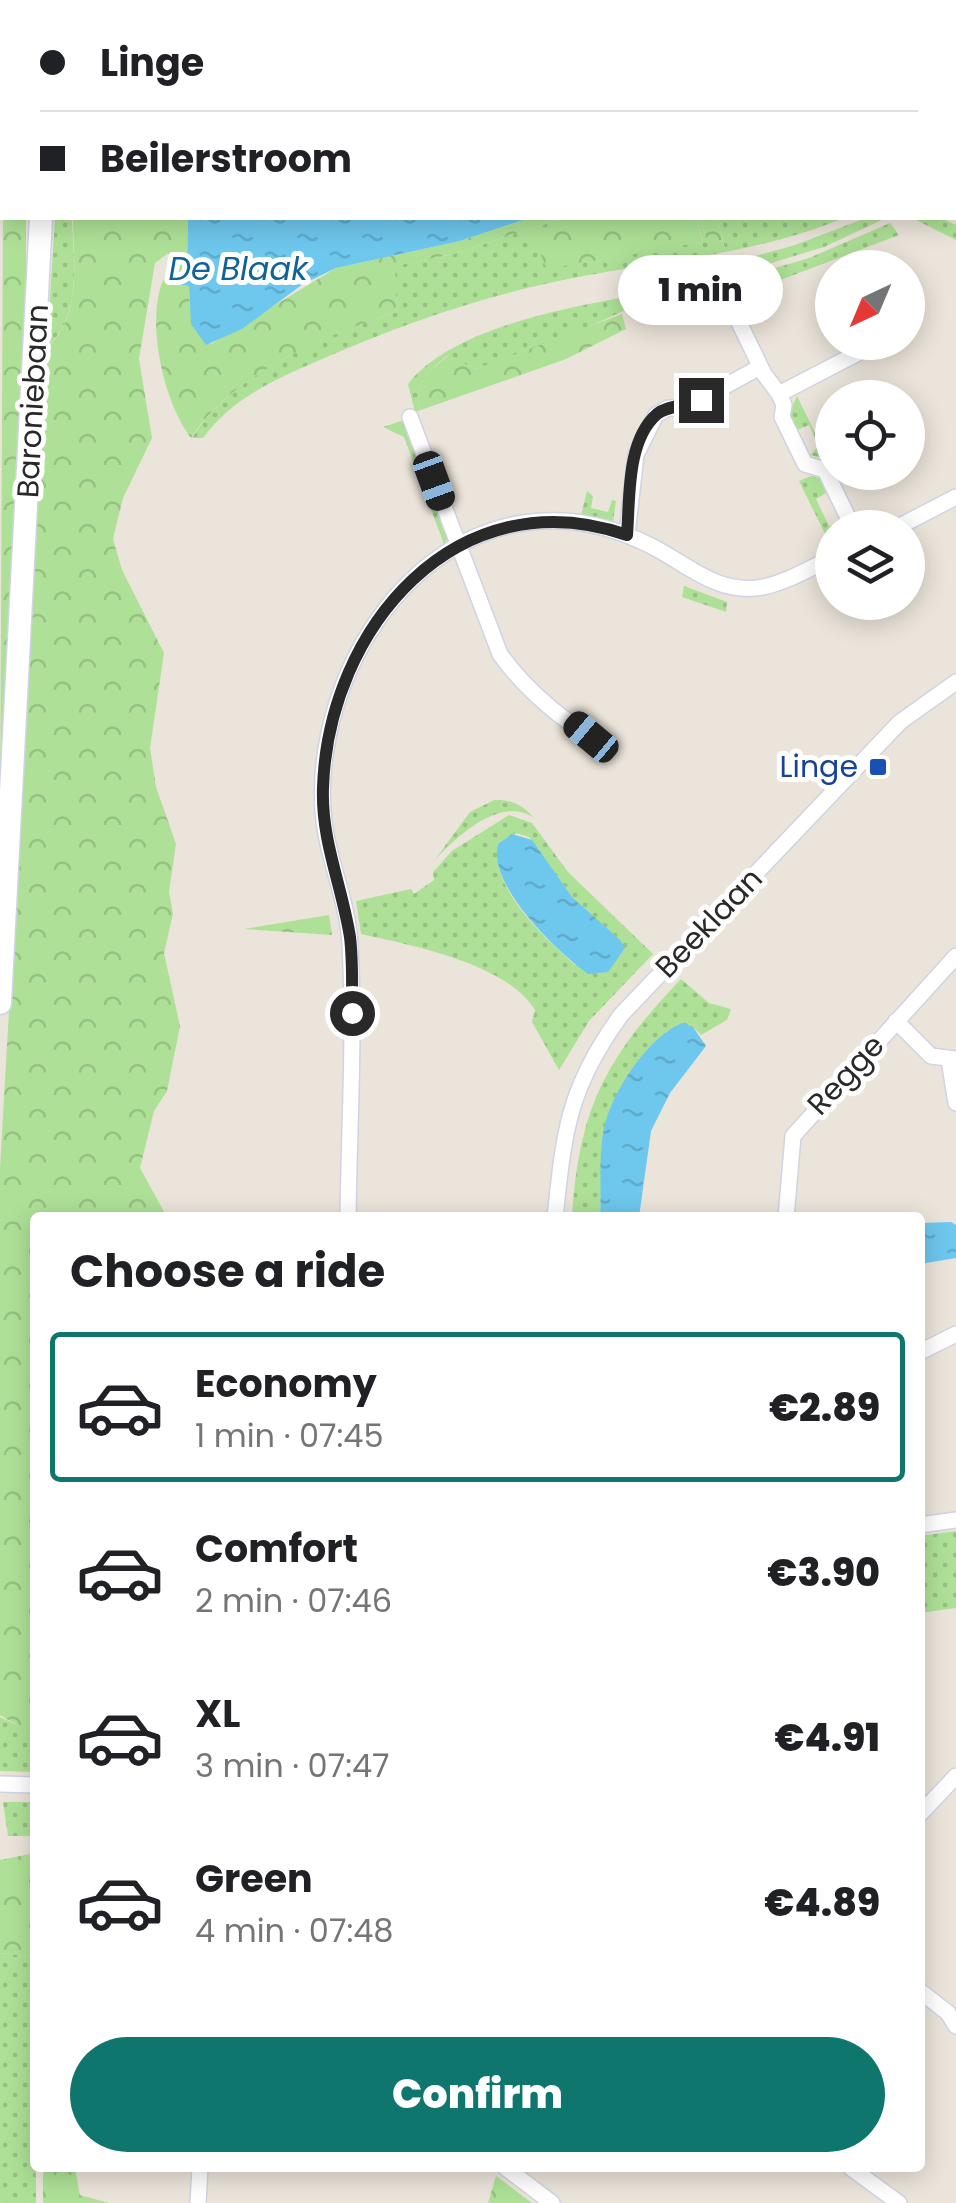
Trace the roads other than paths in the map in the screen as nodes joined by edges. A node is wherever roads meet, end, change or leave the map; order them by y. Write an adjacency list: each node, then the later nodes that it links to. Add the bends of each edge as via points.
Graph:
1 (43, 224): 16 (main road, Baroniebaan)
2 (719, 282): 4 (street)
3 (844, 360): 5 (street)
4 (760, 366): 5 (street); 10 (street, via 685,408 656,415 636,454)
5 (779, 394): 8 (street, via 782,417 805,464 825,470)
6 (410, 417): 11 (street)
7 (956, 497): 9 (street)
8 (844, 510)
9 (925, 513)
10 (627, 535): 11 (street, via 548,521 493,530); 12 (street, via 694,573 741,588 782,581)
11 (457, 545): 14 (street, via 509,667 591,737); 20 (street, via 406,586 371,630 340,693 326,748 326,839 350,938)
12 (815, 566)
13 (956, 682): 21 (street, Beeklaan, via 900,722 620,1015 572,1096)
14 (609, 743)
15 (956, 956): 17 (street, Regge)
16 (0, 1003)
17 (896, 1021): 18 (street, via 932,1056); 22 (street, Regge, via 793,1136)
18 (952, 1059): 19 (street)
19 (956, 1103)
20 (348, 1212)
21 (556, 1212)
22 (787, 1212)
23 (956, 1334): 24 (street)
24 (925, 1350)
25 (956, 1520): 26 (street)
26 (925, 1524)
27 (956, 1776): 30 (street)
28 (0, 1784): 29 (street)
29 (30, 1785)
30 (925, 1809)
31 (925, 1995): 32 (street)
32 (956, 2026)
33 (200, 2172): 36 (street)
34 (515, 2172): 37 (street)
35 (856, 2172): 38 (street)
36 (198, 2203)
37 (552, 2203)
38 (898, 2203)

